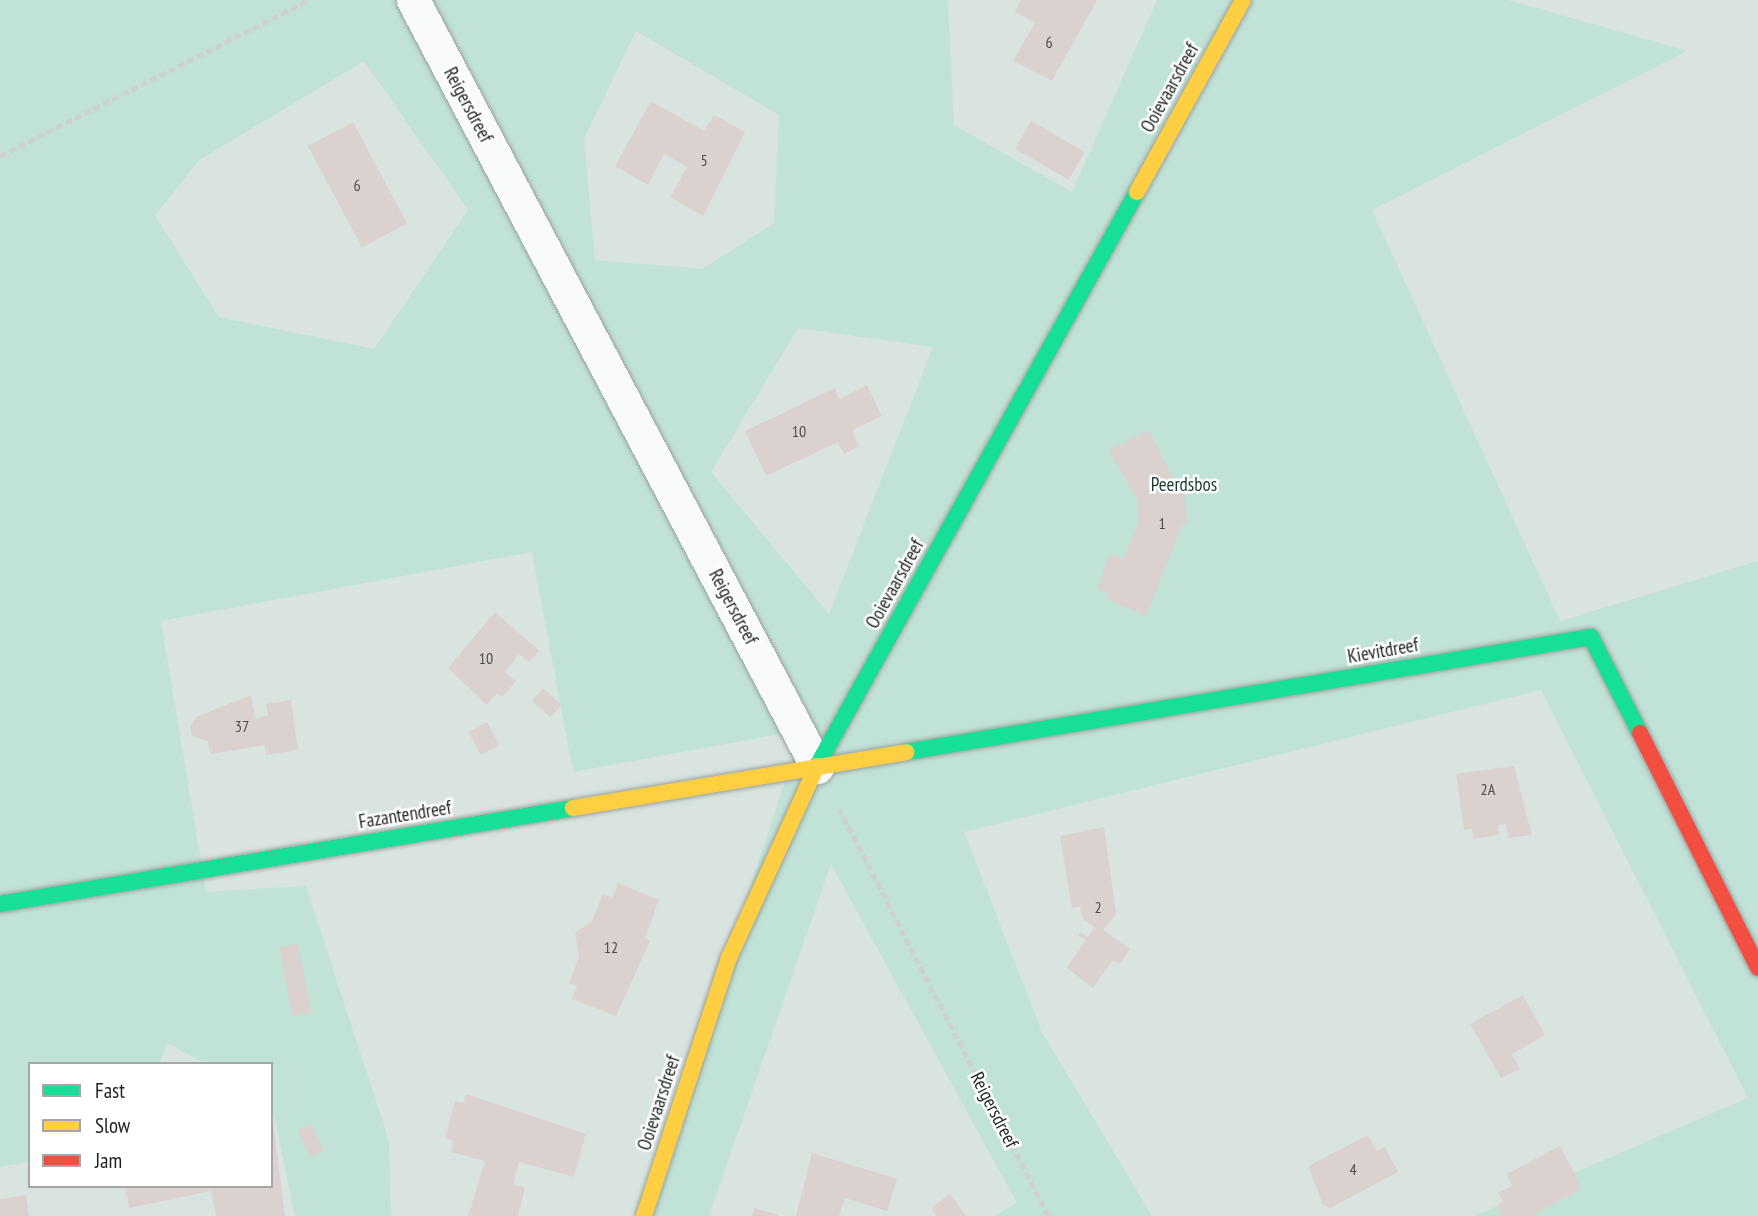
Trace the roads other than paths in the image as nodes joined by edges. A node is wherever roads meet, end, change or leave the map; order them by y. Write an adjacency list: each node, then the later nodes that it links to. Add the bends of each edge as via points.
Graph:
1 (413, 0): 3 (street, Reigersdreef)
2 (1243, 0): 3 (street, Ooievaarsdreef)
3 (817, 767): 4 (street, Fazantendreef); 5 (street, Kievitdreef, via 1591,637); 6 (street, Ooievaarsdreef, via 729,958)
4 (0, 904)
5 (1758, 968)
6 (644, 1216)

